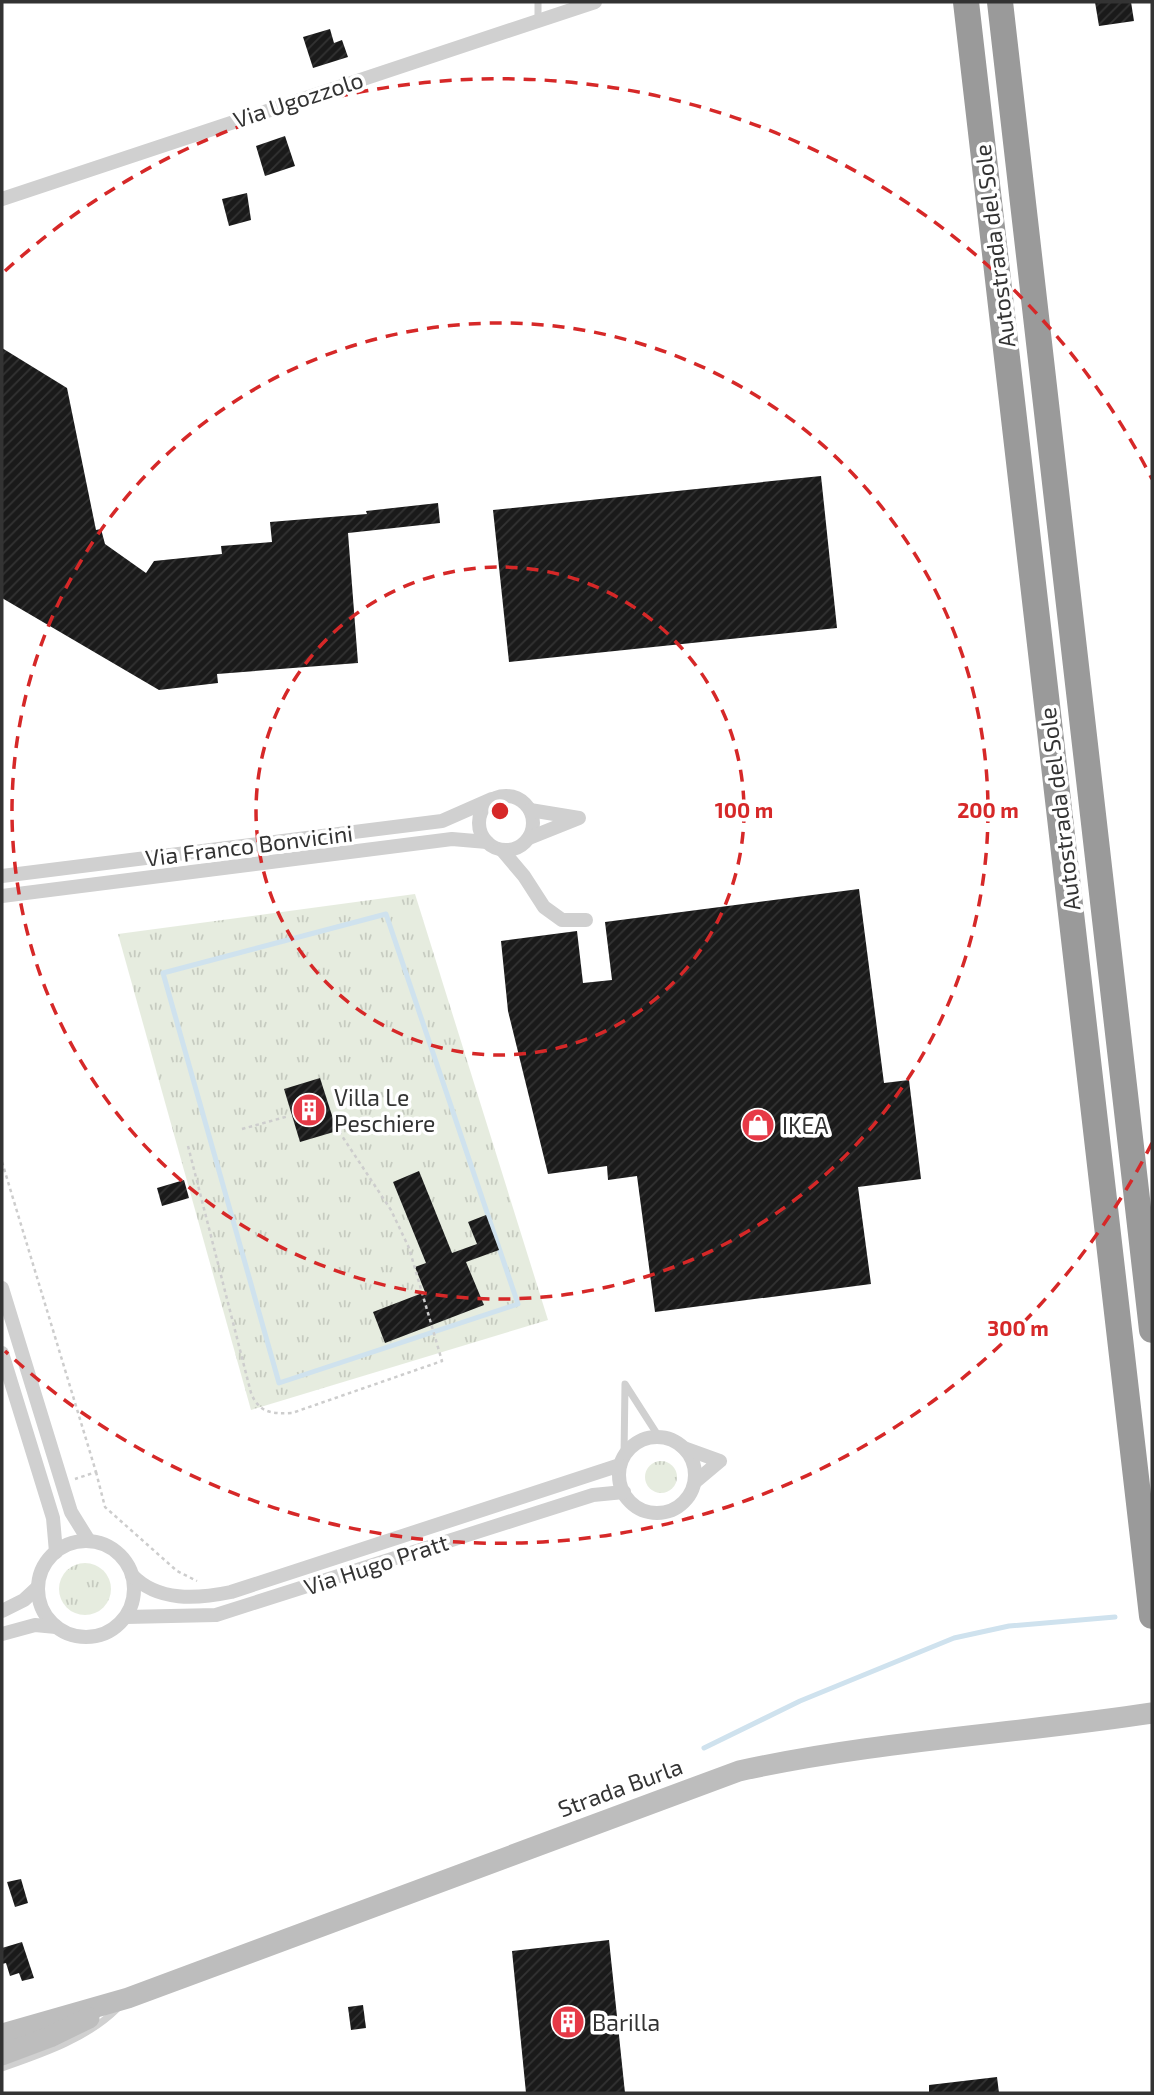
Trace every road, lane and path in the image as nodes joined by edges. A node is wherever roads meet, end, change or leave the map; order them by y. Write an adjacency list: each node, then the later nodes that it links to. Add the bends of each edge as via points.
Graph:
1 (538, 2): 5 (lane)
2 (595, 2): 5 (street, Via Ugozzolo)
3 (966, 2): 37 (highway, Autostrada del Sole)
4 (1000, 2): 22 (highway, Autostrada del Sole)
5 (538, 21): 6 (street, Via Ugozzolo)
6 (2, 199)
7 (492, 799): 8 (street, via 509,795); 10 (street, via 478,820); 12 (street, Via Franco Bonvicini, via 442,821)
8 (530, 810): 9 (street, via 533,824); 9 (street, via 579,818)
9 (527, 840): 11 (street, via 518,848); 13 (street)
10 (487, 842): 11 (street, Via Franco Bonvicini); 14 (street, Via Franco Bonvicini, via 452,839)
11 (502, 850): 13 (street)
12 (2, 876)
13 (524, 876): 15 (street, via 553,915 562,920)
14 (2, 896)
15 (586, 920)
16 (289, 1116): 17 (path)
17 (242, 1129)
18 (340, 1133): 19 (path, via 405,1239 442,1361 292,1413 262,1410 251,1393)
19 (188, 1146)
20 (2, 1161): 27 (path)
21 (2, 1288): 29 (street)
22 (1152, 1330)
23 (2, 1353): 32 (street, via 53,1518)
24 (659, 1437): 25 (street); 26 (street, via 639,1441); 26 (lane, via 625,1384)
25 (684, 1448): 28 (street, via 692,1458); 28 (street, via 720,1461)
26 (622, 1460): 30 (street); 33 (street, Via Hugo Pratt, via 231,1592 166,1595)
27 (96, 1472): 29 (path); 34 (path, via 105,1507 177,1571)
28 (695, 1482): 30 (street, via 682,1504 660,1513 639,1508)
29 (62, 1484): 31 (street, via 71,1512)
30 (624, 1492): 38 (street, Via Hugo Pratt, via 593,1495 216,1615)
31 (89, 1541): 32 (street, via 73,1542); 33 (street, via 113,1549)
32 (56, 1552): 35 (street, via 44,1565)
33 (132, 1575): 38 (street, via 135,1591)
34 (200, 1582)
35 (38, 1587): 36 (street); 39 (street, via 43,1612)
36 (2, 1611)
37 (1152, 1616)
38 (126, 1617): 39 (street, via 96,1637 79,1637)
39 (57, 1627): 40 (street, via 35,1625)
40 (2, 1634)
41 (1152, 1713): 42 (main road, Strada Burla, via 804,1757 739,1771)
42 (128, 1998): 43 (main road, Strada Burla); 44 (main road, Strada Burla); 45 (lane, via 102,2024)
43 (2, 2034)
44 (2, 2055)
45 (2, 2068)

